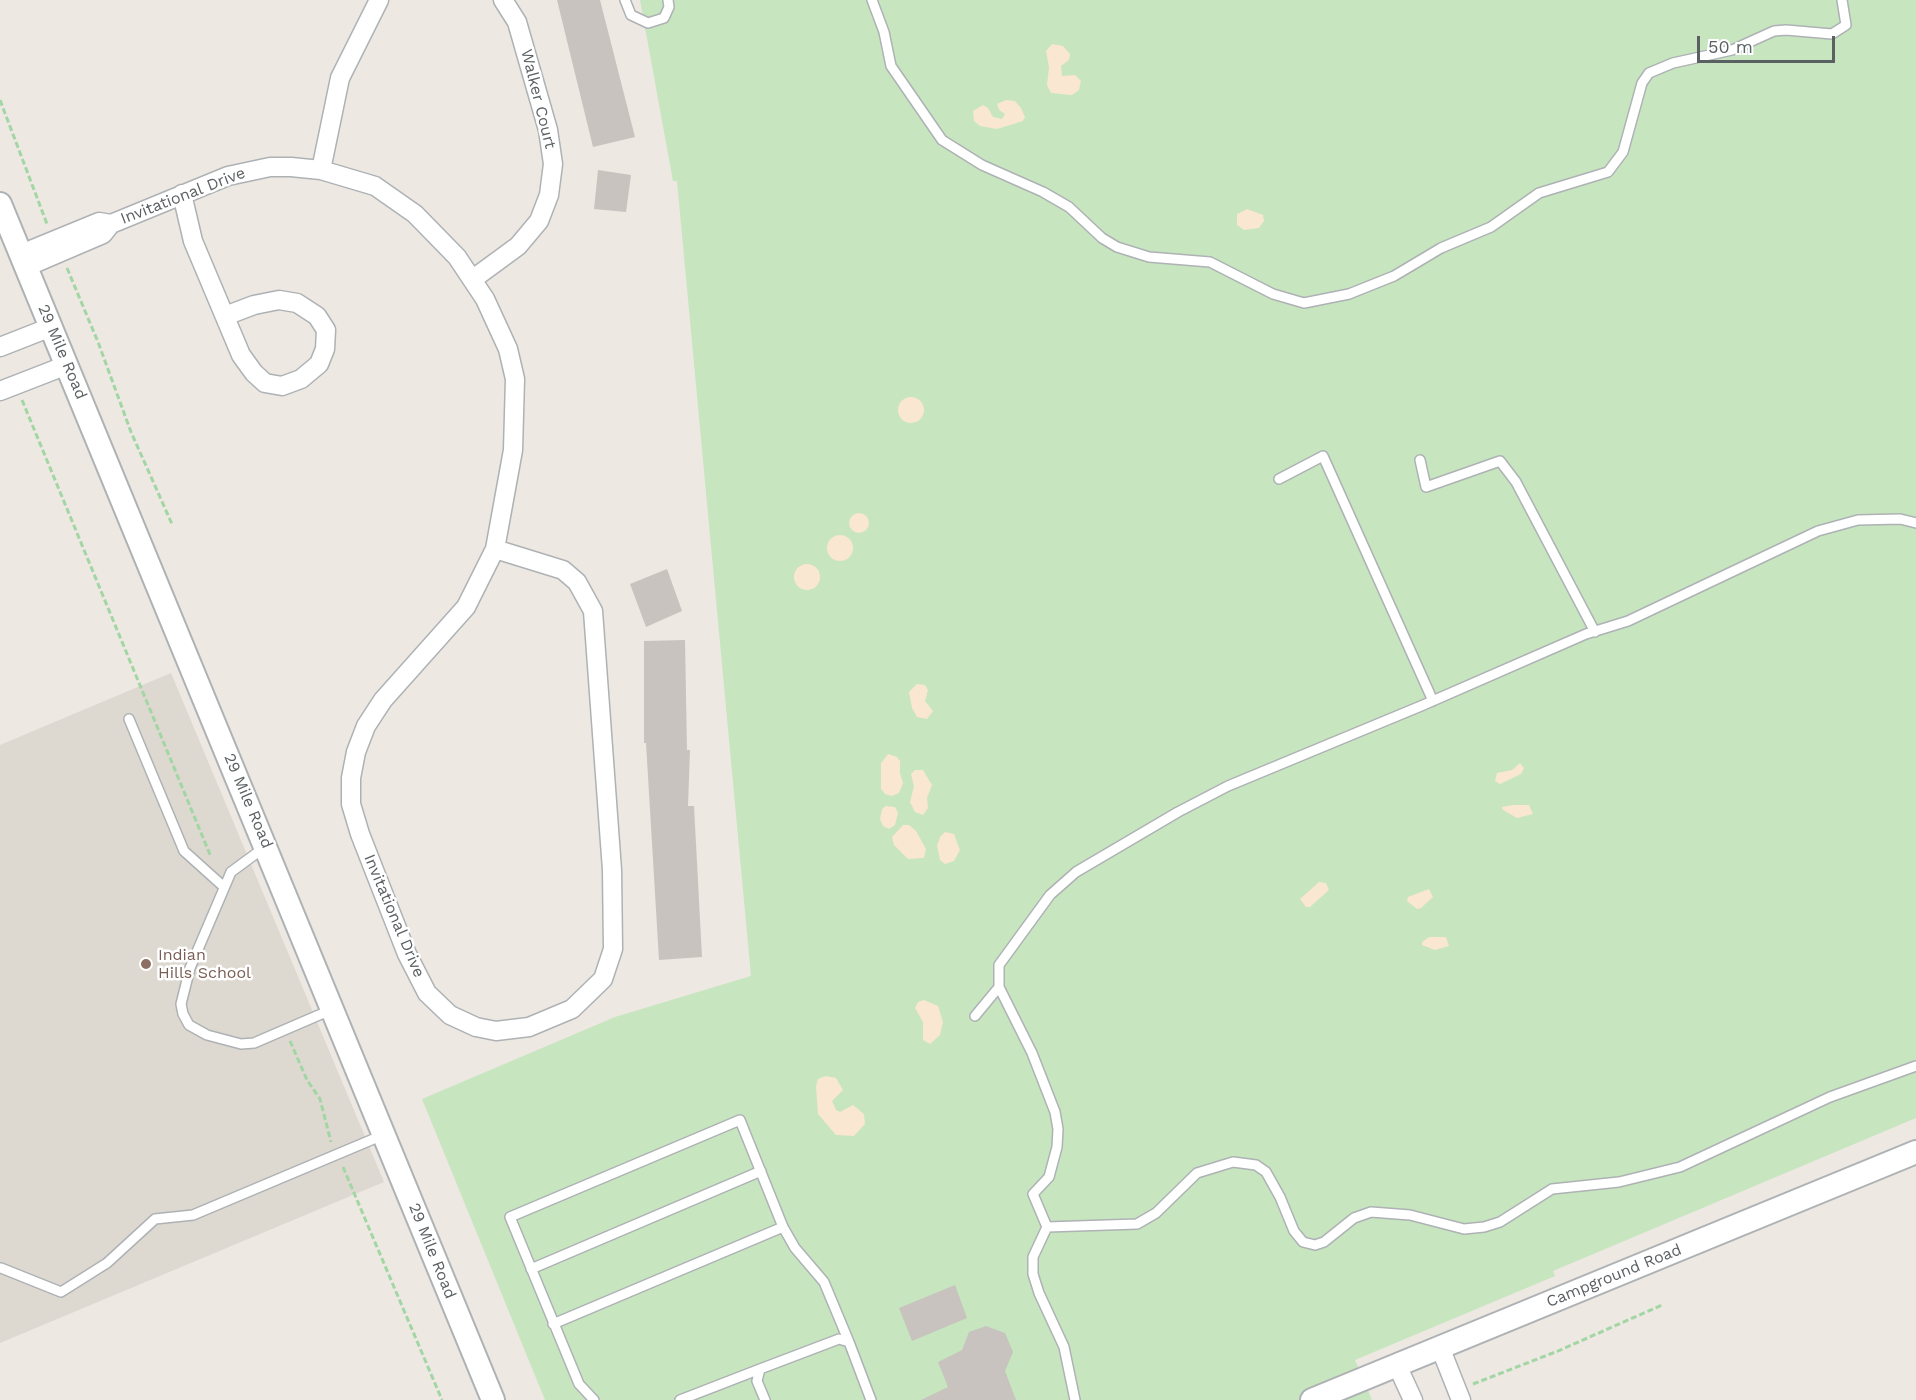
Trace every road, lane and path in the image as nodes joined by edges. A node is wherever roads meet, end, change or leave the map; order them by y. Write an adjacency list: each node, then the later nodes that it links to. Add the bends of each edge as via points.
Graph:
1 (380, 0): 8 (street, via 340,78)
2 (503, 0): 13 (street, Walker Court, via 517,21 548,130 553,164 549,195 539,221 518,246)
3 (625, 0): 4 (lane, via 631,15 648,24 664,18)
4 (668, 0)
5 (872, 0): 6 (lane, via 891,66 942,140 992,170 1069,207 1117,247 1149,257 1210,262 1266,291 1304,303 1349,294 1394,276 1441,248 1491,227 1539,193 1608,172 1623,152 1642,83 1649,73 1673,63 1732,50 1774,31 1832,34 1846,25)
6 (1842, 0)
7 (0, 100): 11 (path)
8 (321, 170): 9 (street, Invitational Drive, via 251,170); 13 (street, Invitational Drive, via 375,186 415,214 458,257)
9 (182, 194): 11 (street, Invitational Drive, via 111,224 99,222); 14 (street, via 193,241)
10 (0, 204): 12 (street, 29 Mile Road)
11 (57, 247): 12 (street, Invitational Drive); 22 (path)
12 (23, 260): 15 (street, 29 Mile Road)
13 (473, 279): 23 (street, Invitational Drive, via 508,350 515,379 513,450)
14 (225, 316): 14 (street, via 241,355 266,383 282,386 301,379 319,364 326,330 317,315 297,303 279,300)
15 (51, 327): 16 (street); 17 (street, 29 Mile Road)
16 (0, 348)
17 (67, 365): 18 (street); 27 (street, 29 Mile Road)
18 (8, 388): 28 (path, via 212,855)
19 (1420, 460): 24 (lane, via 1426,487 1500,462 1516,482)
20 (1279, 479): 25 (lane, via 1323,456)
21 (1916, 523): 24 (lane, via 1899,519 1858,520 1818,531 1647,613)
22 (172, 524)
23 (495, 549): 23 (street, Invitational Drive, via 466,608 382,700 366,726 356,752 351,804 407,954 427,993 450,1015 496,1031 530,1027 573,1009 603,979 613,949 612,870 592,611 578,582 563,570)
24 (1595, 632): 25 (lane)
25 (1433, 701): 30 (lane, via 1228,786 1076,872 1050,895 1014,942 999,965)
26 (129, 719): 28 (lane, via 184,851)
27 (267, 845): 29 (lane, via 231,872); 31 (street, 29 Mile Road)
28 (208, 873): 29 (lane)
29 (224, 887): 33 (lane, via 190,968 181,1004 183,1014 189,1025 207,1035 241,1044)
30 (999, 987): 32 (lane); 40 (lane, via 1032,1053 1055,1113 1057,1147 1049,1177 1034,1194)
31 (333, 1009): 33 (lane); 35 (street, 29 Mile Road)
32 (975, 1016)
33 (285, 1030): 36 (path, via 320,1099)
34 (1916, 1066): 40 (lane, via 1830,1097 1680,1167 1619,1182 1552,1189 1500,1222 1484,1227 1464,1228 1410,1215 1371,1212 1354,1218 1324,1242 1303,1242 1266,1172 1256,1165 1233,1162 1197,1173 1156,1213 1137,1224)
35 (385, 1134): 36 (lane); 51 (street, 29 Mile Road)
36 (336, 1152): 41 (lane, via 193,1215 155,1219 107,1263 61,1292); 50 (path)
37 (1916, 1152): 46 (street, Campground Road)
38 (761, 1172): 39 (lane); 42 (lane); 42 (lane, via 740,1120 510,1217)
39 (783, 1227): 44 (lane); 45 (lane, via 824,1282)
40 (1047, 1227): 56 (lane, via 1034,1257 1032,1274 1064,1347)
41 (2, 1268)
42 (531, 1269): 44 (lane)
43 (1662, 1305): 49 (path)
44 (553, 1324): 52 (lane, via 579,1384)
45 (849, 1342): 48 (lane, via 839,1339); 55 (lane)
46 (1440, 1347): 47 (street, Campground Road); 49 (street)
47 (1397, 1365): 57 (street, Campground Road); 58 (street)
48 (760, 1369): 53 (lane); 54 (lane, via 756,1381)
49 (1459, 1395)
50 (442, 1400)
51 (493, 1400)
52 (594, 1400)
53 (680, 1400)
54 (765, 1400)
55 (871, 1400)
56 (1075, 1400)
57 (1312, 1400)
58 (1413, 1400)

